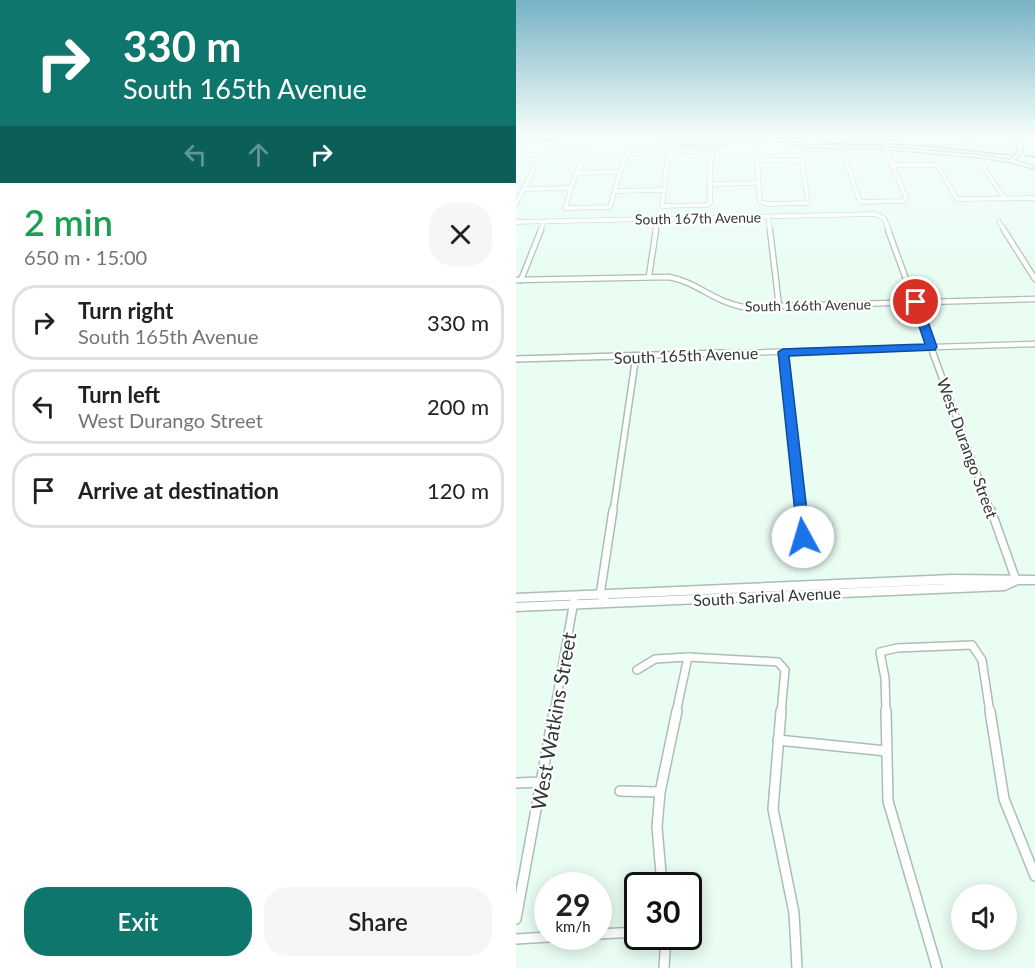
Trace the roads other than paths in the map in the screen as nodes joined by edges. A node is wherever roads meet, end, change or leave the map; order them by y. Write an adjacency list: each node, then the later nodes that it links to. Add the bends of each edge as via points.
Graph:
1 (529, 179): 15 (street)
2 (574, 179): 14 (street)
3 (618, 179): 17 (street)
4 (665, 179): 16 (street)
5 (711, 179): 13 (street)
6 (758, 179): 12 (street)
7 (804, 179): 12 (street, via 808,203 762,204)
8 (852, 179): 9 (street, via 860,202 906,200)
9 (897, 179)
10 (945, 179): 19 (street, via 957,199)
11 (992, 179): 19 (street)
12 (758, 183): 13 (street)
13 (711, 184): 16 (street, via 708,205 662,206)
14 (571, 188): 15 (street); 17 (street, via 565,208 610,207)
15 (523, 189): 20 (street)
16 (663, 190): 17 (street)
17 (615, 191)
18 (1035, 198): 19 (street)
19 (1005, 199)
20 (516, 204)
21 (880, 216): 22 (street, South 167th Avenue); 31 (street, West Durango Street)
22 (768, 217): 23 (street, South 167th Avenue); 32 (street)
23 (657, 219): 25 (street, South 167th Avenue); 27 (street)
24 (516, 222): 25 (street, South 167th Avenue)
25 (544, 222): 29 (street)
26 (999, 222): 28 (street)
27 (649, 276): 29 (street, South 166th Avenue); 32 (street, South 166th Avenue, via 687,282 726,305)
28 (1035, 279)
29 (518, 280)
30 (1035, 299): 31 (street, South 166th Avenue)
31 (916, 302): 32 (street, South 166th Avenue); 34 (street, West Durango Street)
32 (779, 306)
33 (1035, 344): 34 (street, South 165th Avenue)
34 (931, 347): 35 (street, South 165th Avenue); 39 (street, West Durango Street)
35 (783, 352): 36 (street, South 165th Avenue); 38 (street)
36 (636, 356): 37 (street, South 165th Avenue); 42 (street)
37 (516, 359)
38 (803, 537)
39 (1017, 580): 40 (main road, South Sarival Avenue); 42 (main road, South Sarival Avenue, via 953,579)
40 (1035, 580)
41 (516, 598): 43 (main road, South Sarival Avenue)
42 (604, 599): 43 (main road, South Sarival Avenue)
43 (572, 601): 44 (main road, South Sarival Avenue); 49 (street, West Watkins Street)
44 (516, 607)
45 (688, 657): 46 (street, via 655,659); 47 (street, via 778,662 785,670); 52 (street)
46 (637, 670)
47 (778, 740): 48 (street); 60 (street, via 773,809 794,913)
48 (886, 751): 54 (street, via 885,678 880,652 972,645 982,660 1004,800); 61 (street, via 888,801)
49 (543, 782): 50 (street); 55 (street, West Watkins Street)
50 (516, 783)
51 (620, 791): 52 (street)
52 (660, 792): 53 (street, via 657,827)
53 (661, 872)
54 (1035, 876)
55 (516, 920)
56 (534, 938): 57 (street)
57 (516, 939)
58 (665, 950): 59 (street)
59 (664, 968)
60 (797, 968)
61 (937, 968)

